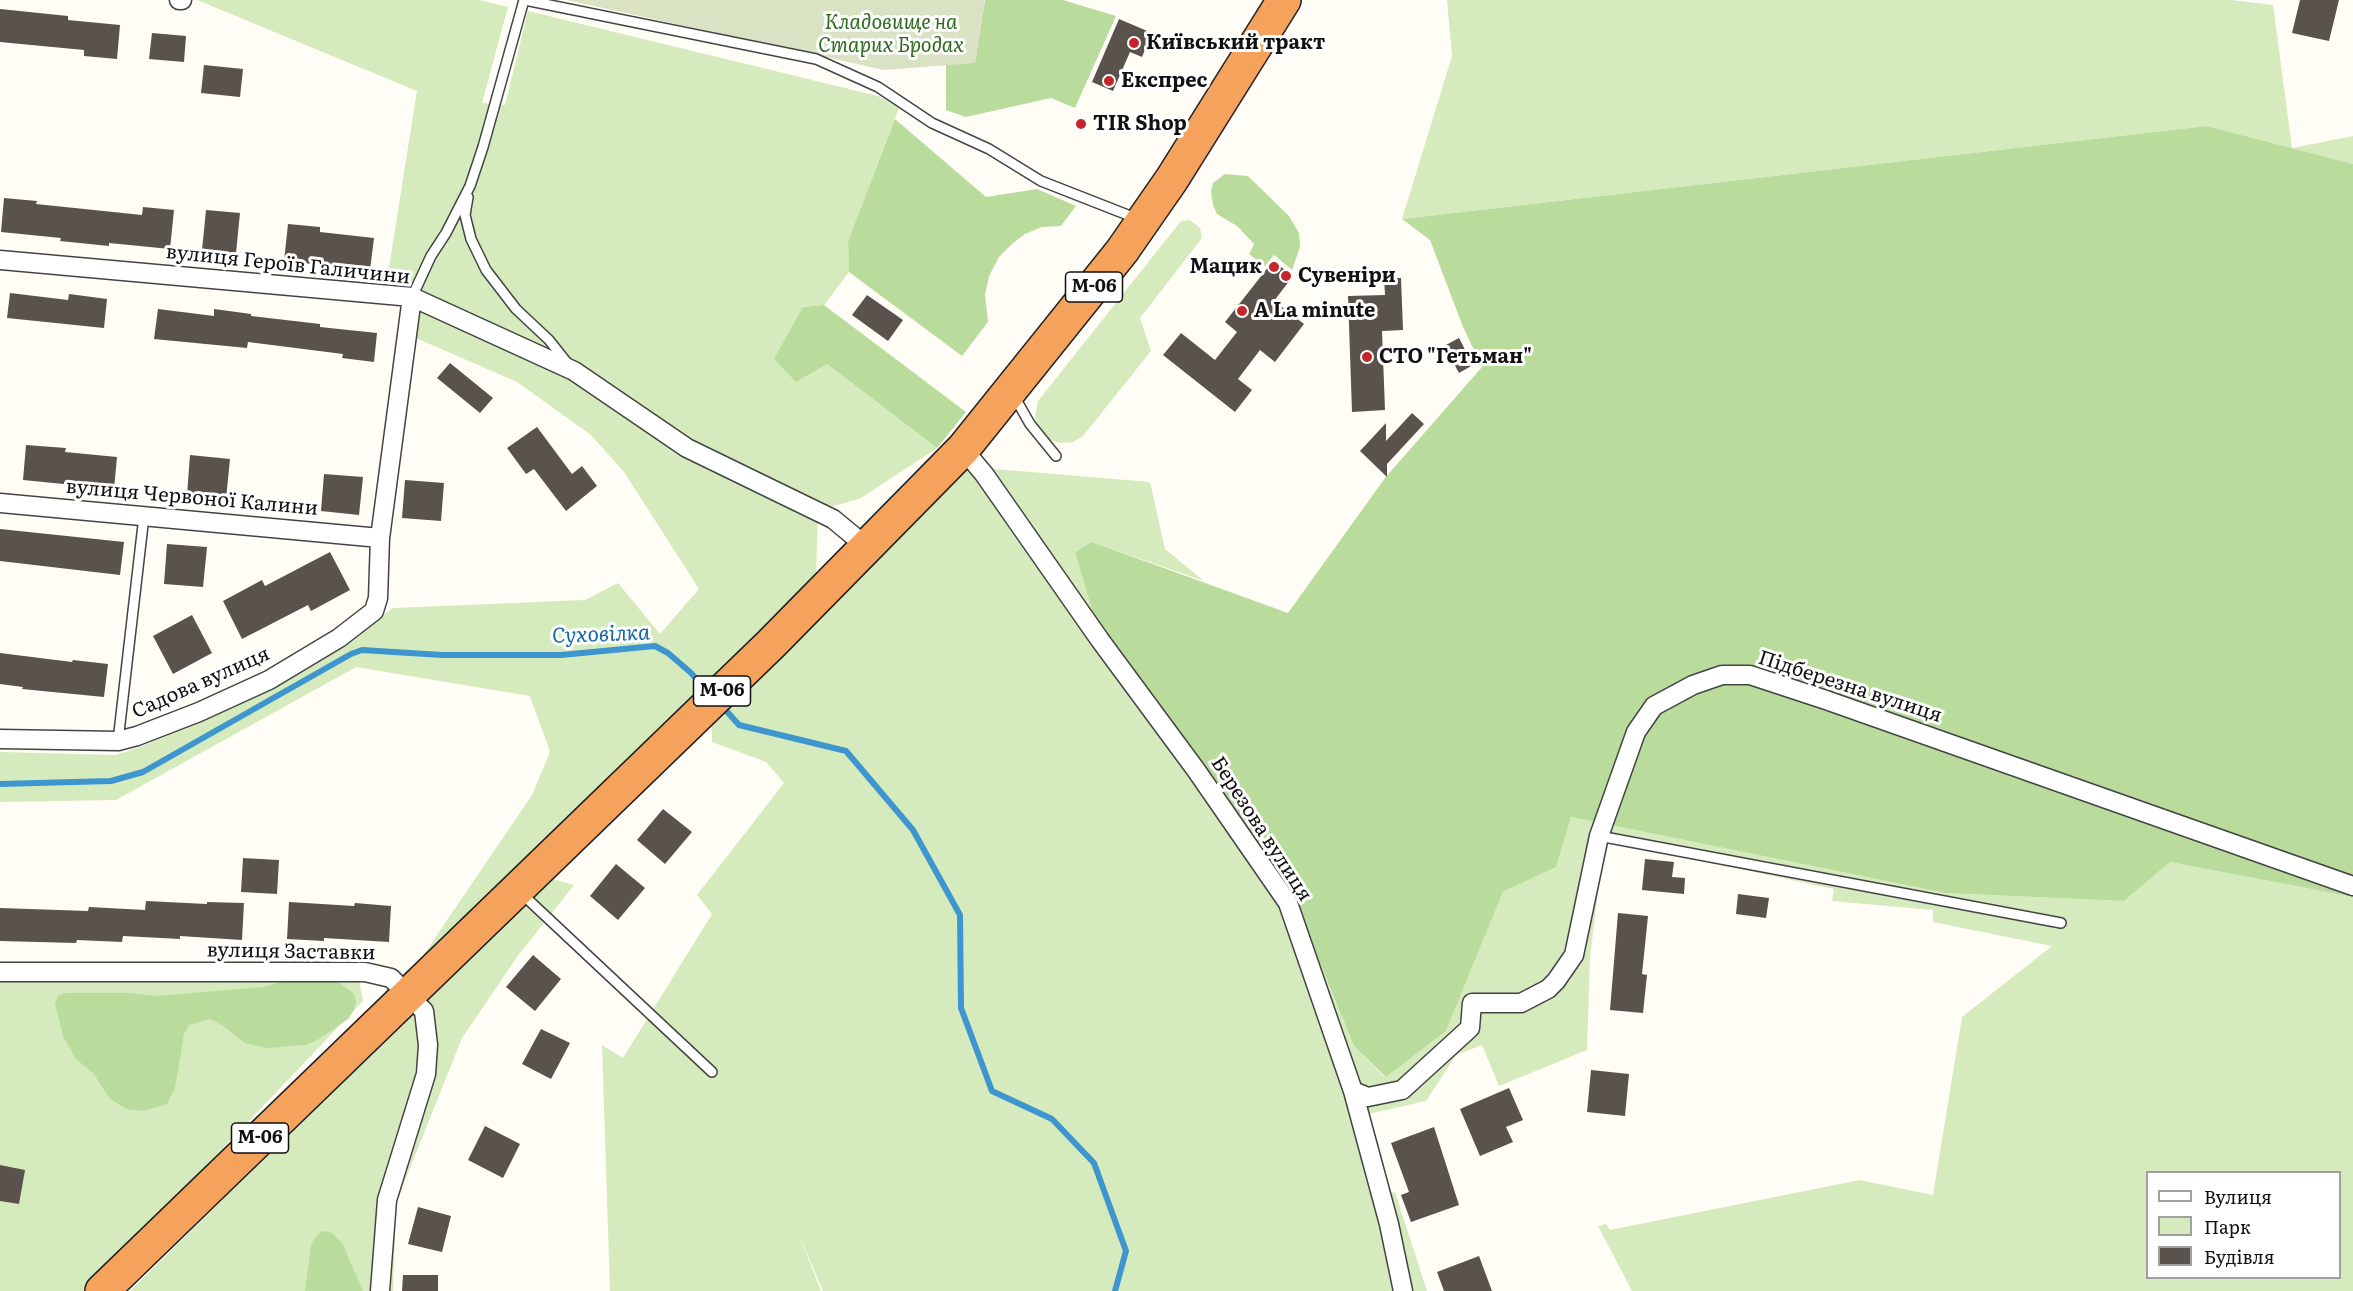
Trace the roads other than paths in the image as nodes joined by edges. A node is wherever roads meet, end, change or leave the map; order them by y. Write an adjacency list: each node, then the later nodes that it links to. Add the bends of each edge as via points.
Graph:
1 (525, 0): 3 (lane); 4 (lane, via 816,59 878,87 932,123 988,149 1041,181)
2 (1284, 0): 4 (highway, М-06)
3 (470, 186): 6 (lane); 7 (lane, via 465,215 477,255 516,309)
4 (1143, 221): 8 (highway, М-06)
5 (0, 260): 6 (street, вулиця Героїв Галичини)
6 (412, 297): 7 (street, вулиця Героїв Галичини); 13 (street, Садова вулиця)
7 (574, 370): 14 (street, вулиця Героїв Галичини, via 687,448 834,519)
8 (1011, 392): 9 (highway, М-06); 10 (lane)
9 (963, 449): 14 (highway, М-06); 24 (street, Березова вулиця, via 1288,903)
10 (1056, 456)
11 (0, 503): 12 (street, вулиця Червоної Калини)
12 (144, 516): 13 (street, вулиця Червоної Калини); 16 (lane)
13 (380, 538): 16 (street, Садова вулиця, via 378,598 374,611 364,620 246,692)
14 (867, 546): 19 (highway, М-06)
15 (0, 739): 16 (street, Садова вулиця)
16 (118, 741)
17 (1599, 836): 18 (street, Підберезна вулиця, via 1636,732 1654,706 1706,680 1722,675 1750,675); 20 (lane); 24 (street, Підберезна вулиця, via 1574,955 1556,981 1521,1004 1472,1003 1470,1028 1402,1090 1368,1097)
18 (2353, 886)
19 (517, 889): 22 (highway, М-06); 23 (lane)
20 (2061, 923)
21 (0, 972): 22 (street, вулиця Заставки, via 365,972 391,978)
22 (408, 994): 25 (highway, М-06); 26 (street, вулиця Заставки, via 424,1011 429,1045 426,1074 387,1200)
23 (712, 1072)
24 (1353, 1091): 27 (street, Березова вулиця)
25 (102, 1291)
26 (380, 1291)
27 (1403, 1291)

